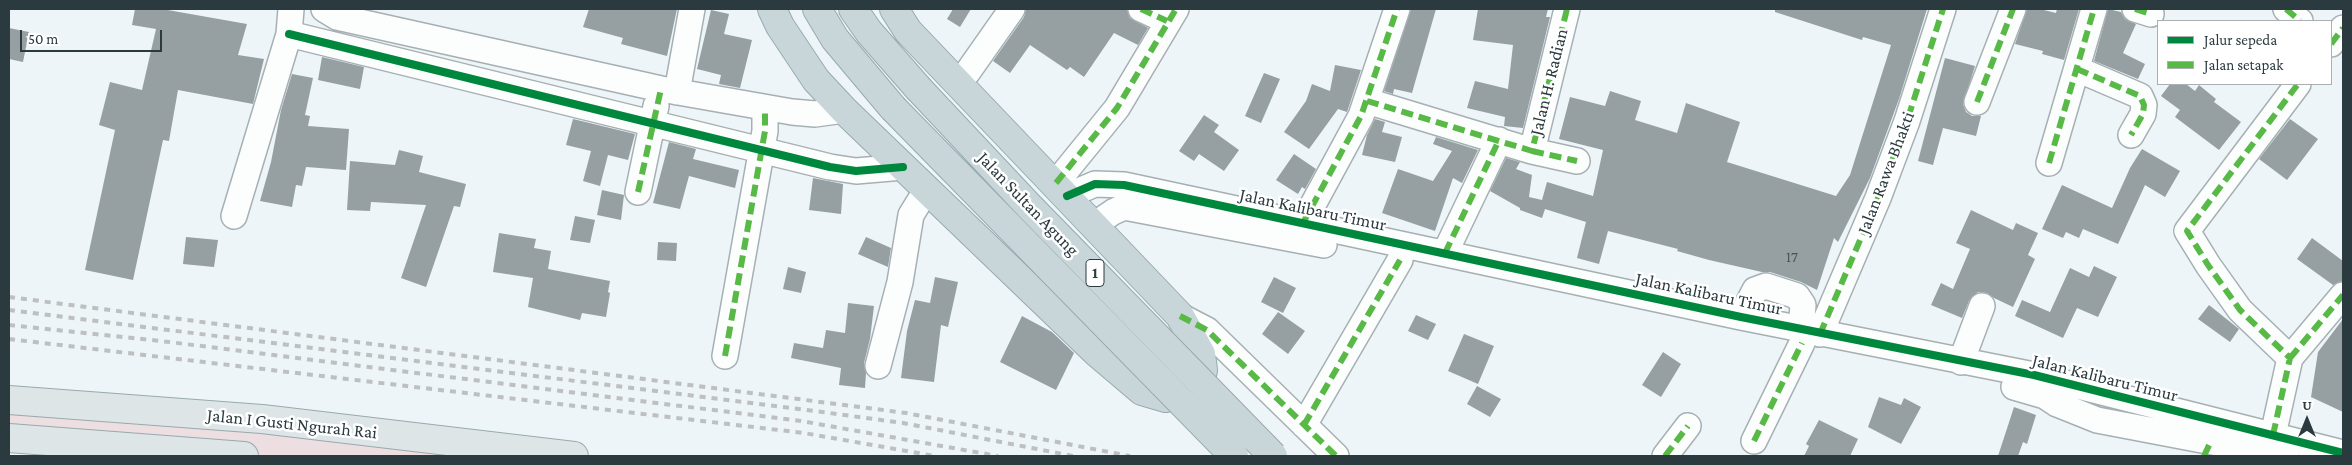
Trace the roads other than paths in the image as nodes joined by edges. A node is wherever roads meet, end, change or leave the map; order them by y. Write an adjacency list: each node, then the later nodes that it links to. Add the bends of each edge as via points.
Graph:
1 (291, 9): 19 (street)
2 (324, 9): 21 (street, via 337,17)
3 (692, 9): 28 (street)
4 (772, 9): 29 (highway, via 816,80)
5 (817, 9): 67 (highway, Jalan Sultan Agung / 1, bridge, via 835,39 893,108)
6 (853, 9): 68 (highway, Jalan Sultan Agung / 1, bridge, via 918,88)
7 (894, 9): 24 (highway, via 908,31)
8 (1012, 9): 24 (street)
9 (1141, 9): 16 (street)
10 (1397, 9): 26 (street)
11 (1567, 9): 33 (street, Jalan H. Radian)
12 (1944, 9): 50 (street, Jalan Rawa Bhakti, via 1881,189)
13 (2013, 9): 27 (street)
14 (2094, 9): 22 (street)
15 (2286, 9): 17 (street)
16 (1172, 15): 38 (street, via 1117,108)
17 (2299, 20)
18 (2343, 28): 20 (street)
19 (289, 34): 23 (street); 40 (street)
20 (2332, 43)
21 (484, 49): 23 (street); 28 (street)
22 (2077, 69): 31 (street, via 2140,96 2143,114); 35 (street)
23 (476, 80): 28 (street)
24 (958, 83): 38 (highway)
25 (2297, 85): 52 (street, via 2187,230 2240,310)
26 (1367, 101): 32 (street, Jalan H. Radian); 41 (street)
27 (1977, 102)
28 (661, 104): 30 (street); 30 (street); 39 (street)
29 (844, 110): 30 (street, via 815,114); 36 (highway)
30 (763, 133): 36 (street, via 856,171); 51 (street)
31 (2131, 135)
32 (1500, 140): 33 (street, Jalan H. Radian); 43 (street)
33 (1532, 151): 34 (street)
34 (1577, 161)
35 (2049, 163)
36 (903, 167): 37 (highway)
37 (927, 189): 48 (highway, via 1096,352 1142,391 1166,398 1177,396 1201,380 1201,354); 54 (street, via 912,215 900,282)
38 (1061, 189): 41 (street, Jalan Kalibaru Timur, via 1095,184 1124,185); 42 (highway)
39 (638, 192)
40 (234, 216)
41 (1303, 223): 43 (street, Jalan Kalibaru Timur)
42 (1094, 225): 44 (street, Jalan Kalibaru Timur, via 1124,207); 48 (highway)
43 (1445, 253): 45 (street, Jalan Kalibaru Timur)
44 (1400, 260): 45 (street, Jalan Kalibaru Timur); 57 (street)
45 (1483, 268): 49 (street, Jalan Kalibaru Timur); 50 (street, Jalan Kalibaru Timur)
46 (2343, 295): 52 (street)
47 (1982, 306): 53 (street)
48 (1180, 316): 57 (street, via 1207,330)
49 (1741, 318): 50 (street, Jalan Kalibaru Timur); 50 (street, via 1754,290 1766,286 1797,296 1803,305 1802,318)
50 (1807, 335): 53 (street, Jalan Kalibaru Timur, via 1851,338); 55 (street, Jalan Kalibaru Timur, via 1982,377); 61 (street)
51 (725, 356)
52 (2290, 358): 63 (street)
53 (1961, 362): 55 (street, Jalan Kalibaru Timur)
54 (878, 366)
55 (2047, 388): 60 (street, Jalan Kalibaru Timur)
56 (9, 400): 62 (main road, Jalan I Gusti Ngurah Rai, via 262,419)
57 (1304, 425): 69 (street)
58 (1688, 426): 70 (street)
59 (9, 438): 65 (main road)
60 (2212, 440): 63 (street, Jalan Kalibaru Timur)
61 (1754, 441)
62 (380, 444): 66 (main road, Jalan I Gusti Ngurah Rai)
63 (2281, 449): 64 (street, Jalan Kalibaru Timur)
64 (2343, 453)
65 (244, 456)
66 (574, 456)
67 (1234, 456)
68 (1273, 456)
69 (1336, 456)
70 (1665, 456)

